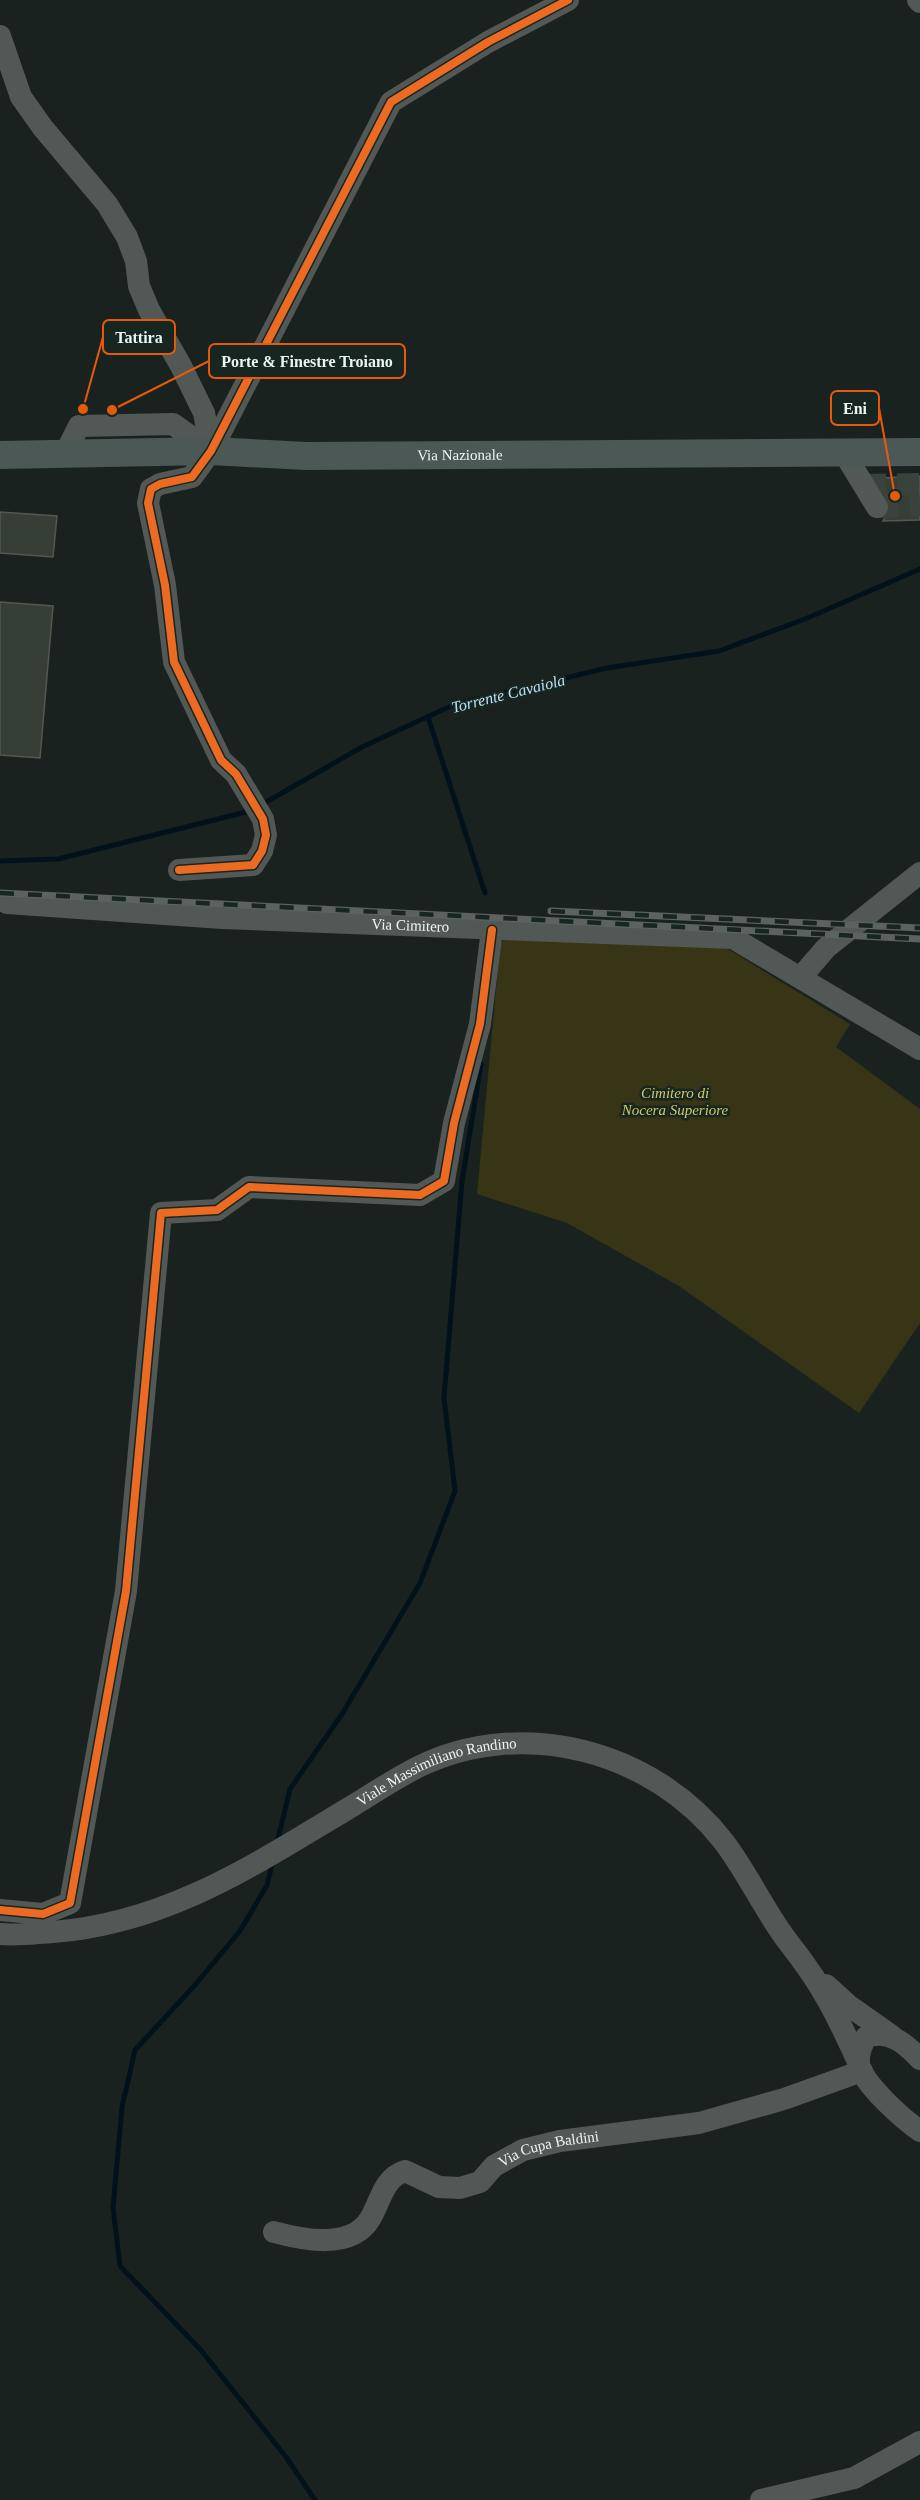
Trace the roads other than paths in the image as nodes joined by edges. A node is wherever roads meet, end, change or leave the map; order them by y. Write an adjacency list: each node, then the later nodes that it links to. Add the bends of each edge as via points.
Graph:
1 (568, 0): 3 (street, via 488,42 391,102)
2 (0, 36): 3 (street, via 21,97 107,204 127,237 149,310 204,413)
3 (211, 451): 5 (main road, Via Nazionale, via 306,456); 6 (main road, Via Nazionale); 8 (street, via 192,477 151,489 148,503 165,585 174,662 221,760 236,774 259,810 266,835 253,865)
4 (920, 452): 5 (main road, Via Nazionale)
5 (844, 453): 7 (street)
6 (0, 455)
7 (877, 507)
8 (179, 870)
9 (920, 873): 12 (street, via 826,948)
10 (7, 903): 11 (street, Via Cimitero, via 222,918)
11 (492, 930): 12 (street, Via Cimitero, via 733,938); 14 (street, via 480,1024 454,1123 444,1180 420,1195 249,1187 217,1210 161,1213 126,1591 70,1903 43,1914)
12 (801, 977): 13 (street, Via Cimitero)
13 (920, 1049)
14 (0, 1910)
15 (0, 1934): 16 (street, Viale Massimiliano Randino, via 100,1926 156,1912 239,1873 418,1767 459,1751 518,1742 590,1751 629,1766 682,1800 723,1840)
16 (807, 1967): 17 (street, via 848,2004); 19 (street)
17 (896, 2038): 18 (street); 19 (street, via 876,2034 866,2037 860,2048)
18 (920, 2059)
19 (861, 2068): 20 (street, via 899,2114); 21 (street, Via Cupa Baldini, via 784,2099 699,2123 560,2141 523,2150 494,2166 480,2181 460,2188 439,2187 405,2171 389,2180 369,2220 344,2239 292,2237)
20 (920, 2131)
21 (274, 2232)
22 (920, 2442): 23 (street, via 854,2478)
23 (761, 2500)

